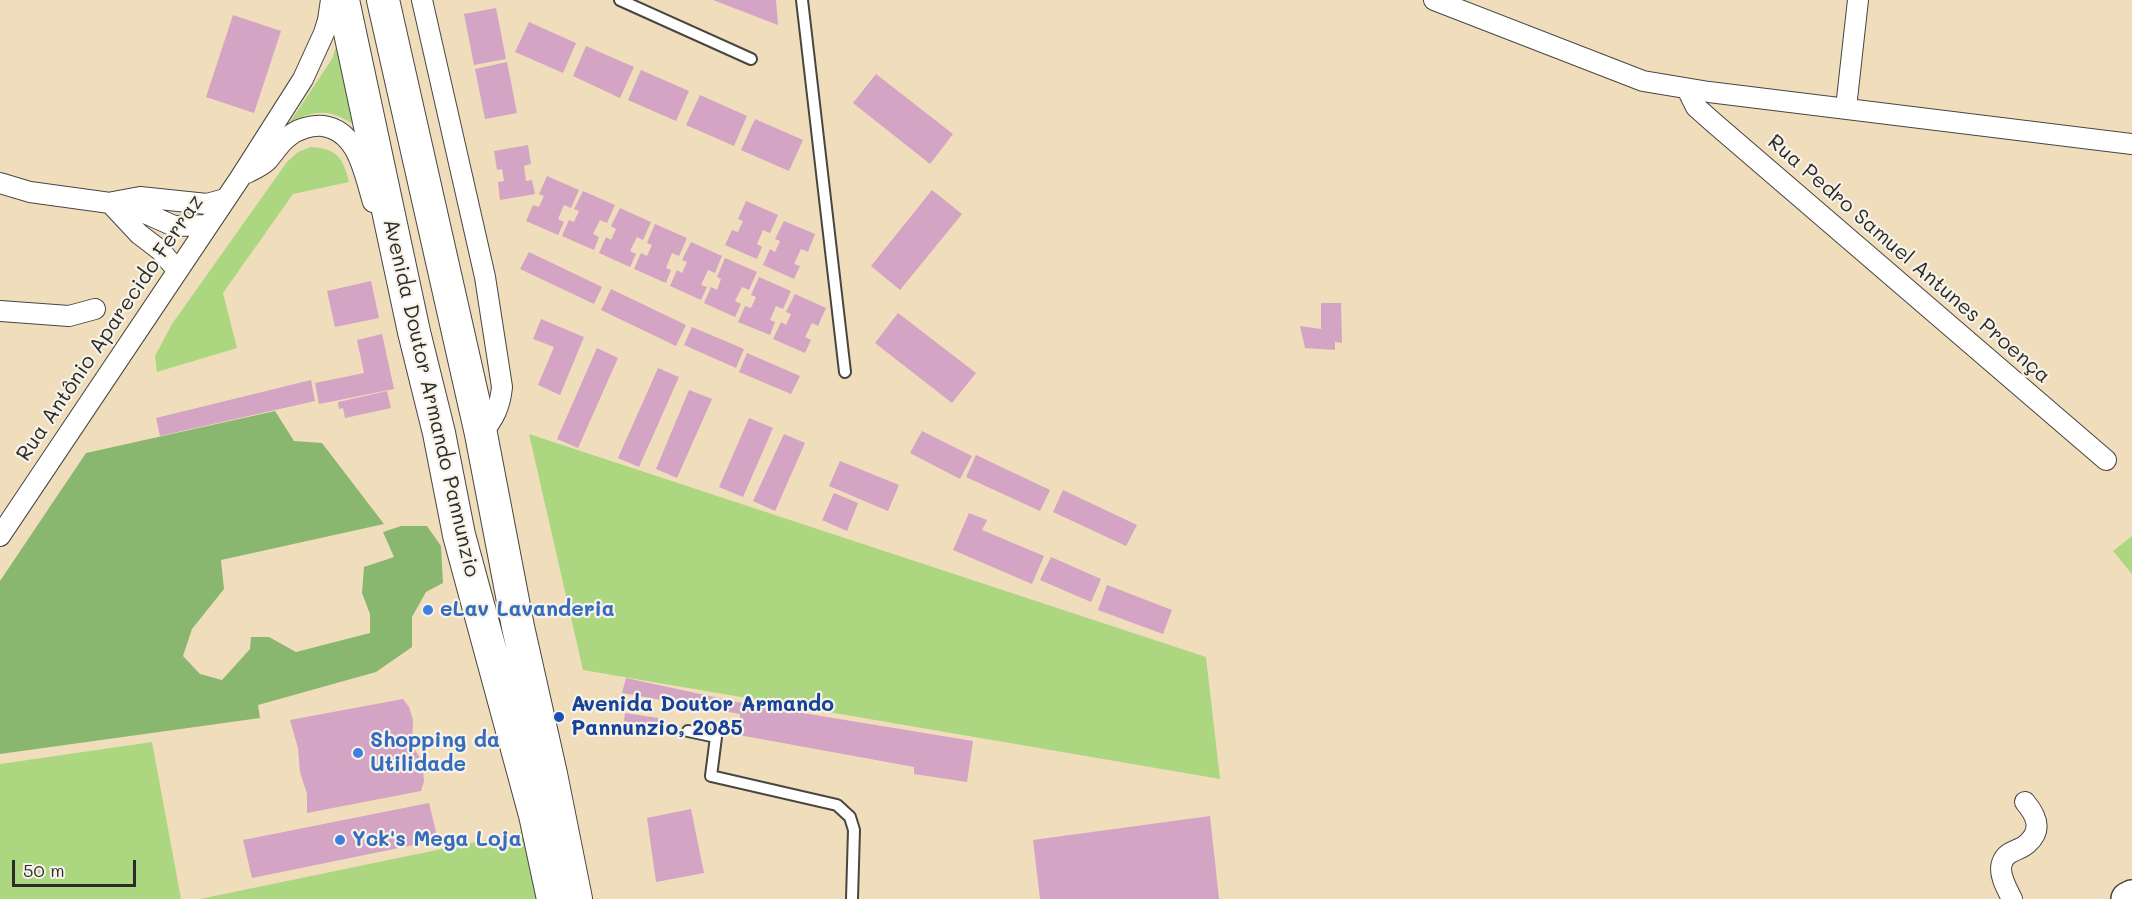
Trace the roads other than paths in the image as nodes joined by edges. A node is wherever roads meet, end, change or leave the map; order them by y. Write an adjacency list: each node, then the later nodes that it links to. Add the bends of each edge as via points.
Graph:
1 (331, 0): 13 (street, Rua Antônio Aparecido Ferraz, via 328,20 311,63)
2 (343, 0): 21 (main road, Avenida Doutor Armando Pannunzio)
3 (383, 0): 23 (main road, Avenida Doutor Armando Pannunzio)
4 (422, 0): 23 (street, via 485,277 502,387 493,420)
5 (620, 0): 9 (lane)
6 (802, 0): 22 (lane)
7 (1434, 0): 10 (street, via 1643,81)
8 (1858, 0): 11 (street)
9 (751, 59)
10 (1687, 89): 11 (street); 24 (street, Rua Pedro Samuel Antunes Proença, via 1696,107 1714,123)
11 (1846, 108): 12 (street)
12 (2132, 144)
13 (240, 178): 15 (street, Rua Antônio Aparecido Ferraz); 21 (street, Rua Antônio Aparecido Ferraz, via 265,163 299,130 330,127 346,136 357,154)
14 (0, 183): 16 (street, via 30,192)
15 (225, 199): 16 (street, via 207,204 140,197); 17 (street, Rua Antônio Aparecido Ferraz)
16 (110, 203): 17 (street, via 174,226); 18 (street, via 142,224)
17 (208, 225): 18 (street, Rua Antônio Aparecido Ferraz)
18 (181, 264): 29 (street, Rua Antônio Aparecido Ferraz)
19 (94, 309): 20 (street, via 69,316)
20 (0, 311)
21 (414, 332): 26 (main road, Avenida Doutor Armando Pannunzio)
22 (845, 372)
23 (481, 434): 25 (main road, Avenida Doutor Armando Pannunzio)
24 (2106, 460)
25 (488, 467): 26 (main road, via 481,476 473,478); 27 (main road, Avenida Doutor Armando Pannunzio)
26 (445, 469): 28 (main road, Avenida Doutor Armando Pannunzio)
27 (496, 511): 28 (main road, via 474,504); 30 (main road, Avenida Doutor Armando Pannunzio)
28 (454, 513): 30 (main road, Avenida Doutor Armando Pannunzio)
29 (0, 536)
30 (504, 638): 33 (main road, Avenida Doutor Armando Pannunzio); 34 (main road, Avenida Doutor Armando Pannunzio, via 551,774)
31 (688, 731): 35 (lane, via 716,737 711,776 837,805 850,817 854,830)
32 (2025, 802): 36 (street, via 2036,816 2036,831 2027,844 2008,852 2001,864 2003,881)
33 (553, 899)
34 (576, 899)
35 (852, 899)
36 (2012, 899)

